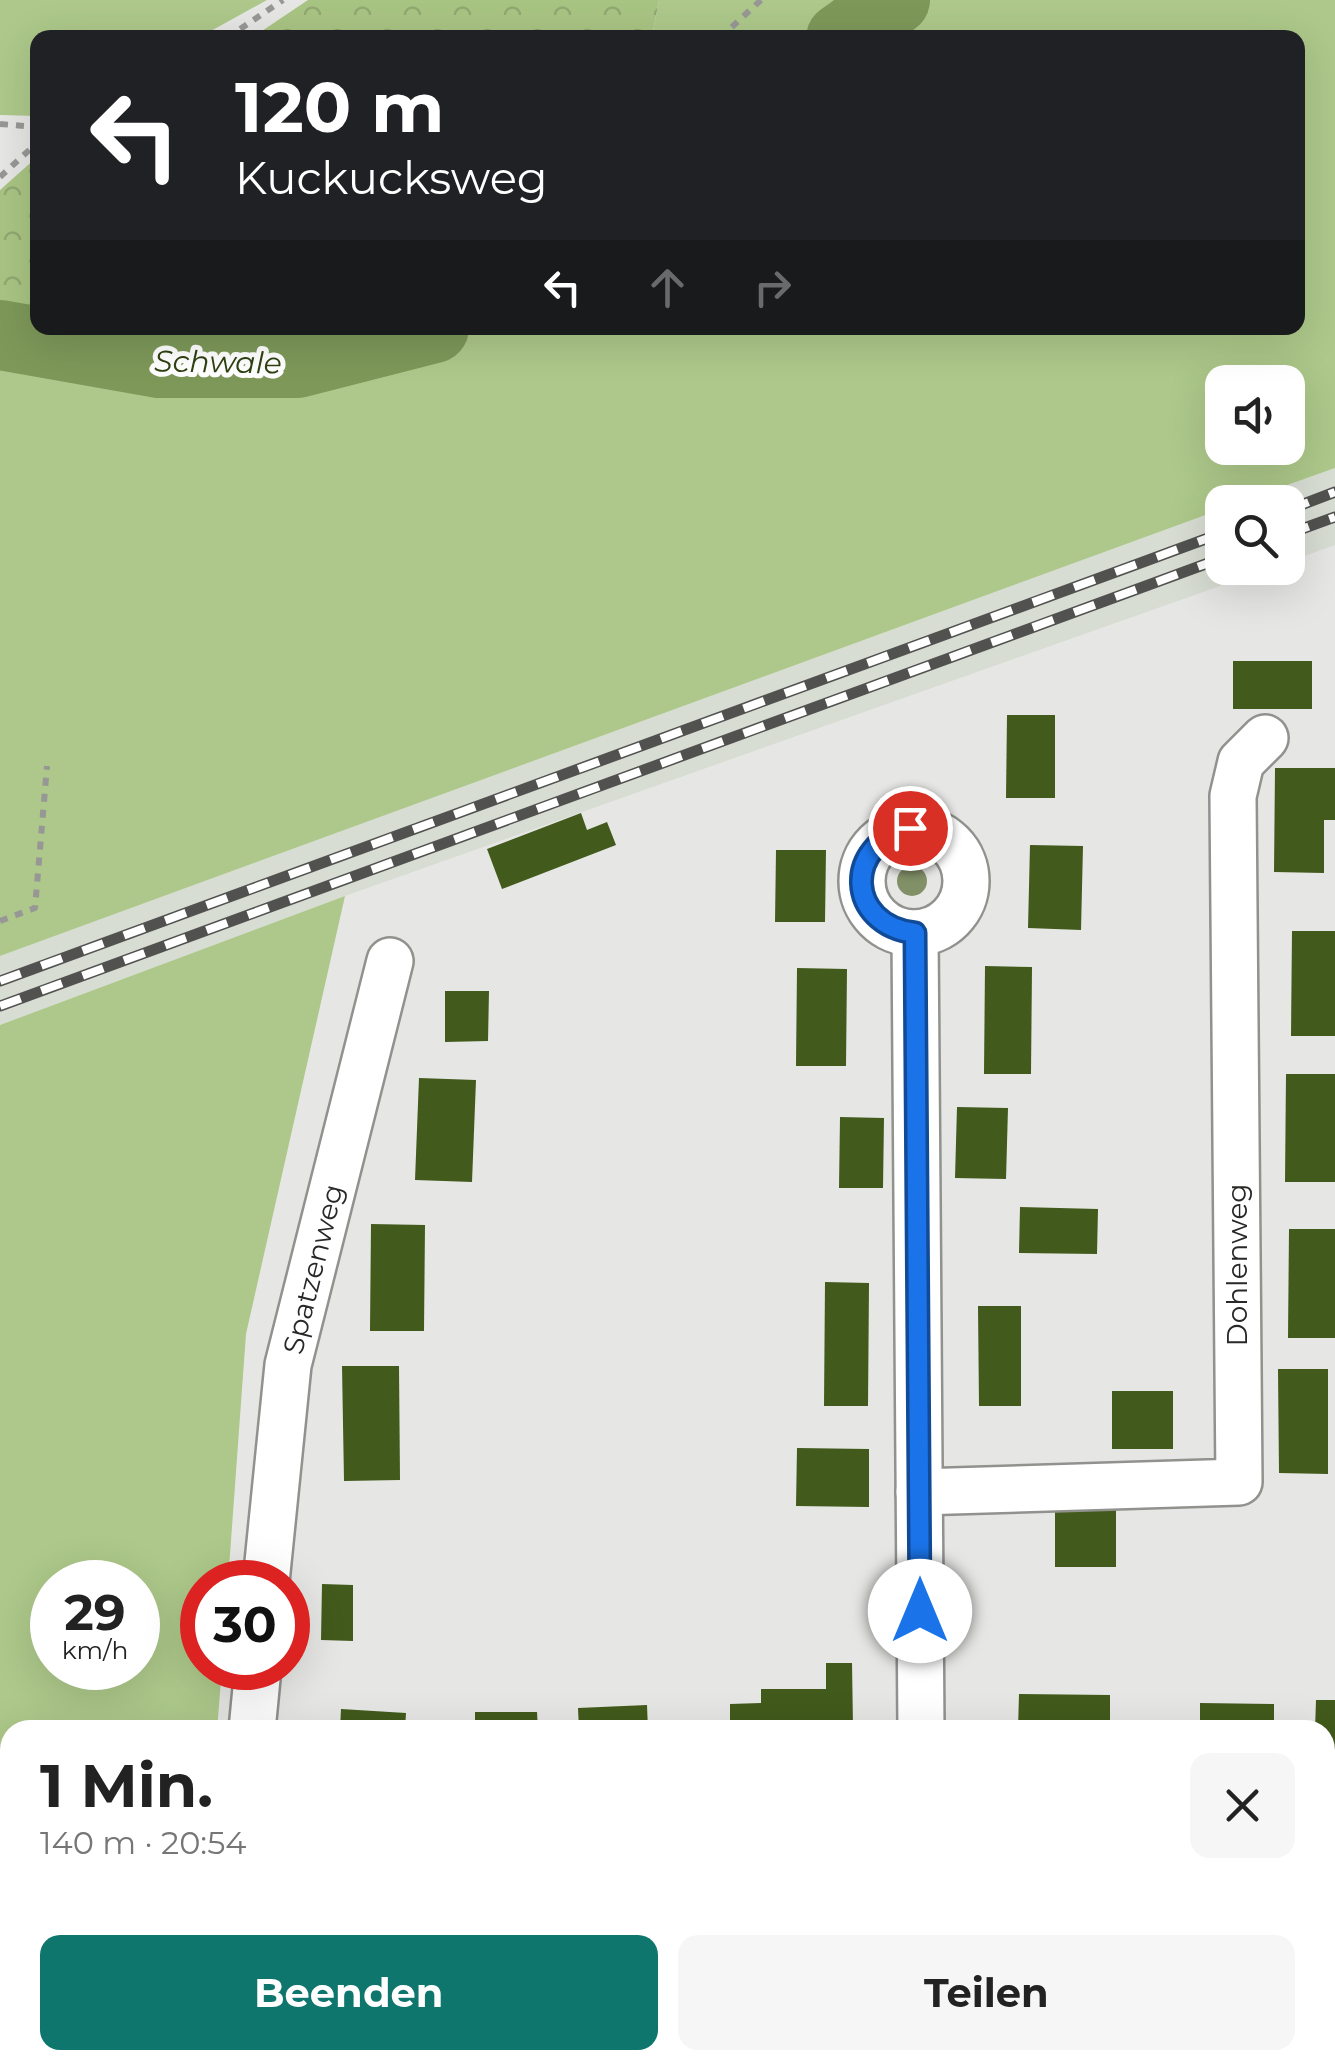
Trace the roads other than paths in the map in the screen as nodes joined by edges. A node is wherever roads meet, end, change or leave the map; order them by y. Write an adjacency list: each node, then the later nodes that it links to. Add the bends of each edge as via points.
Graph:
1 (1264, 738): 4 (street, Dohlenweg, via 1242,762 1234,796 1239,1482)
2 (915, 933): 4 (street)
3 (390, 962): 5 (street, Spatzenweg, via 288,1365)
4 (920, 1492): 8 (street)
5 (268, 1560)
6 (256, 1690): 7 (street)
7 (253, 1720)
8 (922, 1720)

